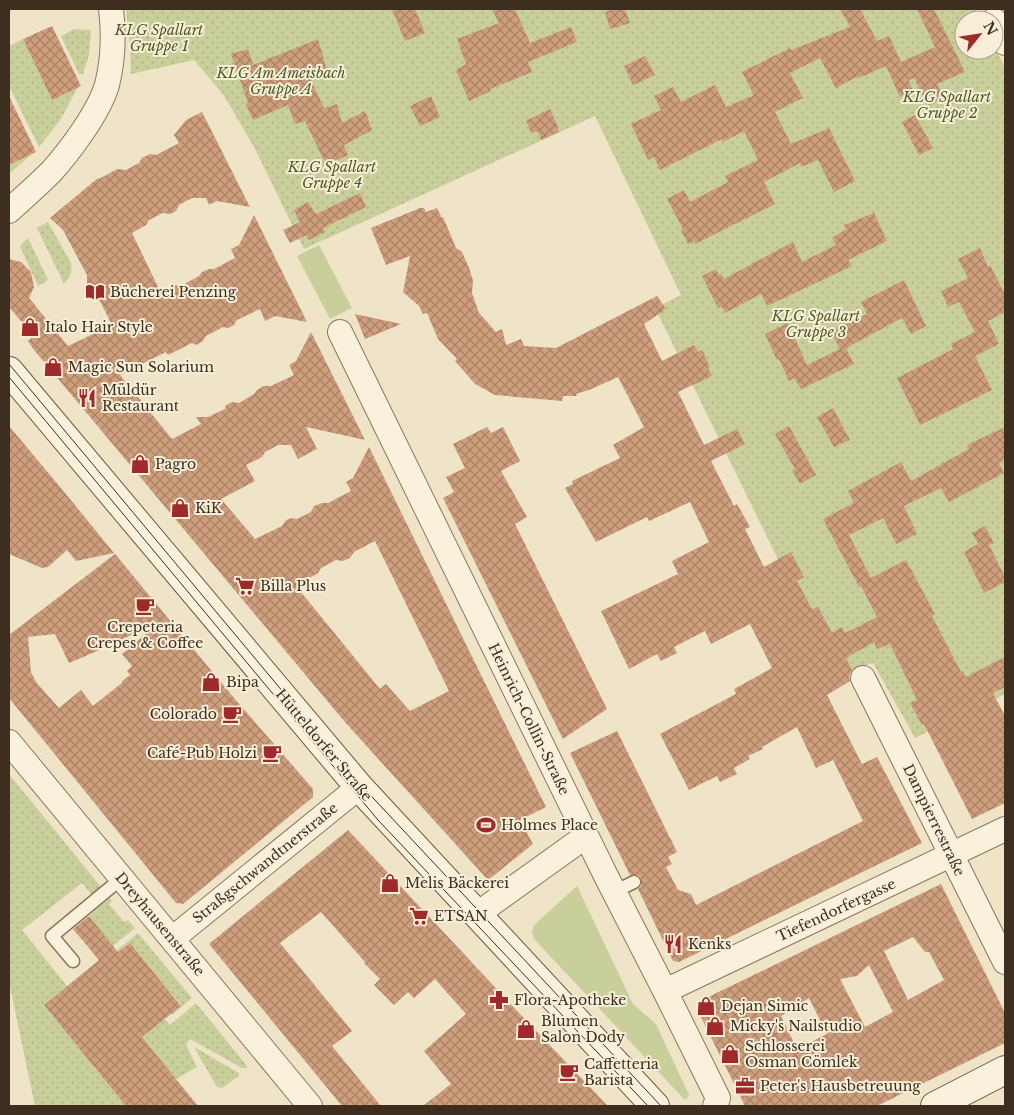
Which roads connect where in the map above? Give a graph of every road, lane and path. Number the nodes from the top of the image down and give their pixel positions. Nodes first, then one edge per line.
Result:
1 (111, 9) edge
2 (9, 211) edge
3 (340, 332) dead end
4 (9, 371) edge
5 (864, 678) dead end
6 (9, 742) edge
7 (359, 787) junction
8 (1005, 828) edge
9 (586, 836) junction
10 (951, 855) junction
11 (122, 878) junction
12 (476, 915) junction
13 (172, 939) junction
14 (73, 961) dead end
15 (1005, 962) edge
16 (665, 991) junction
17 (1005, 1070) edge
18 (310, 1106) edge
19 (655, 1106) edge
20 (715, 1106) edge
21 (935, 1106) edge

1 - 2 street
3 - 9 street, Heinrich-Collin-Straße
4 - 7 main road, Hütteldorfer Straße
5 - 10 street, Dampierrestraße
6 - 11 street, Dreyhausenstraße
7 - 12 main road, Hütteldorfer Straße
7 - 13 street, Straßgschwandtnerstraße
8 - 10 street, Tiefendorfergasse
9 - 12 street
9 - 16 street, Heinrich-Collin-Straße
10 - 15 street, Dampierrestraße
10 - 16 street, Tiefendorfergasse
11 - 13 street, Dreyhausenstraße
11 - 14 lane
12 - 19 main road, Hütteldorfer Straße
13 - 18 street, Dreyhausenstraße
16 - 20 street, Heinrich-Collin-Straße
17 - 21 main road

